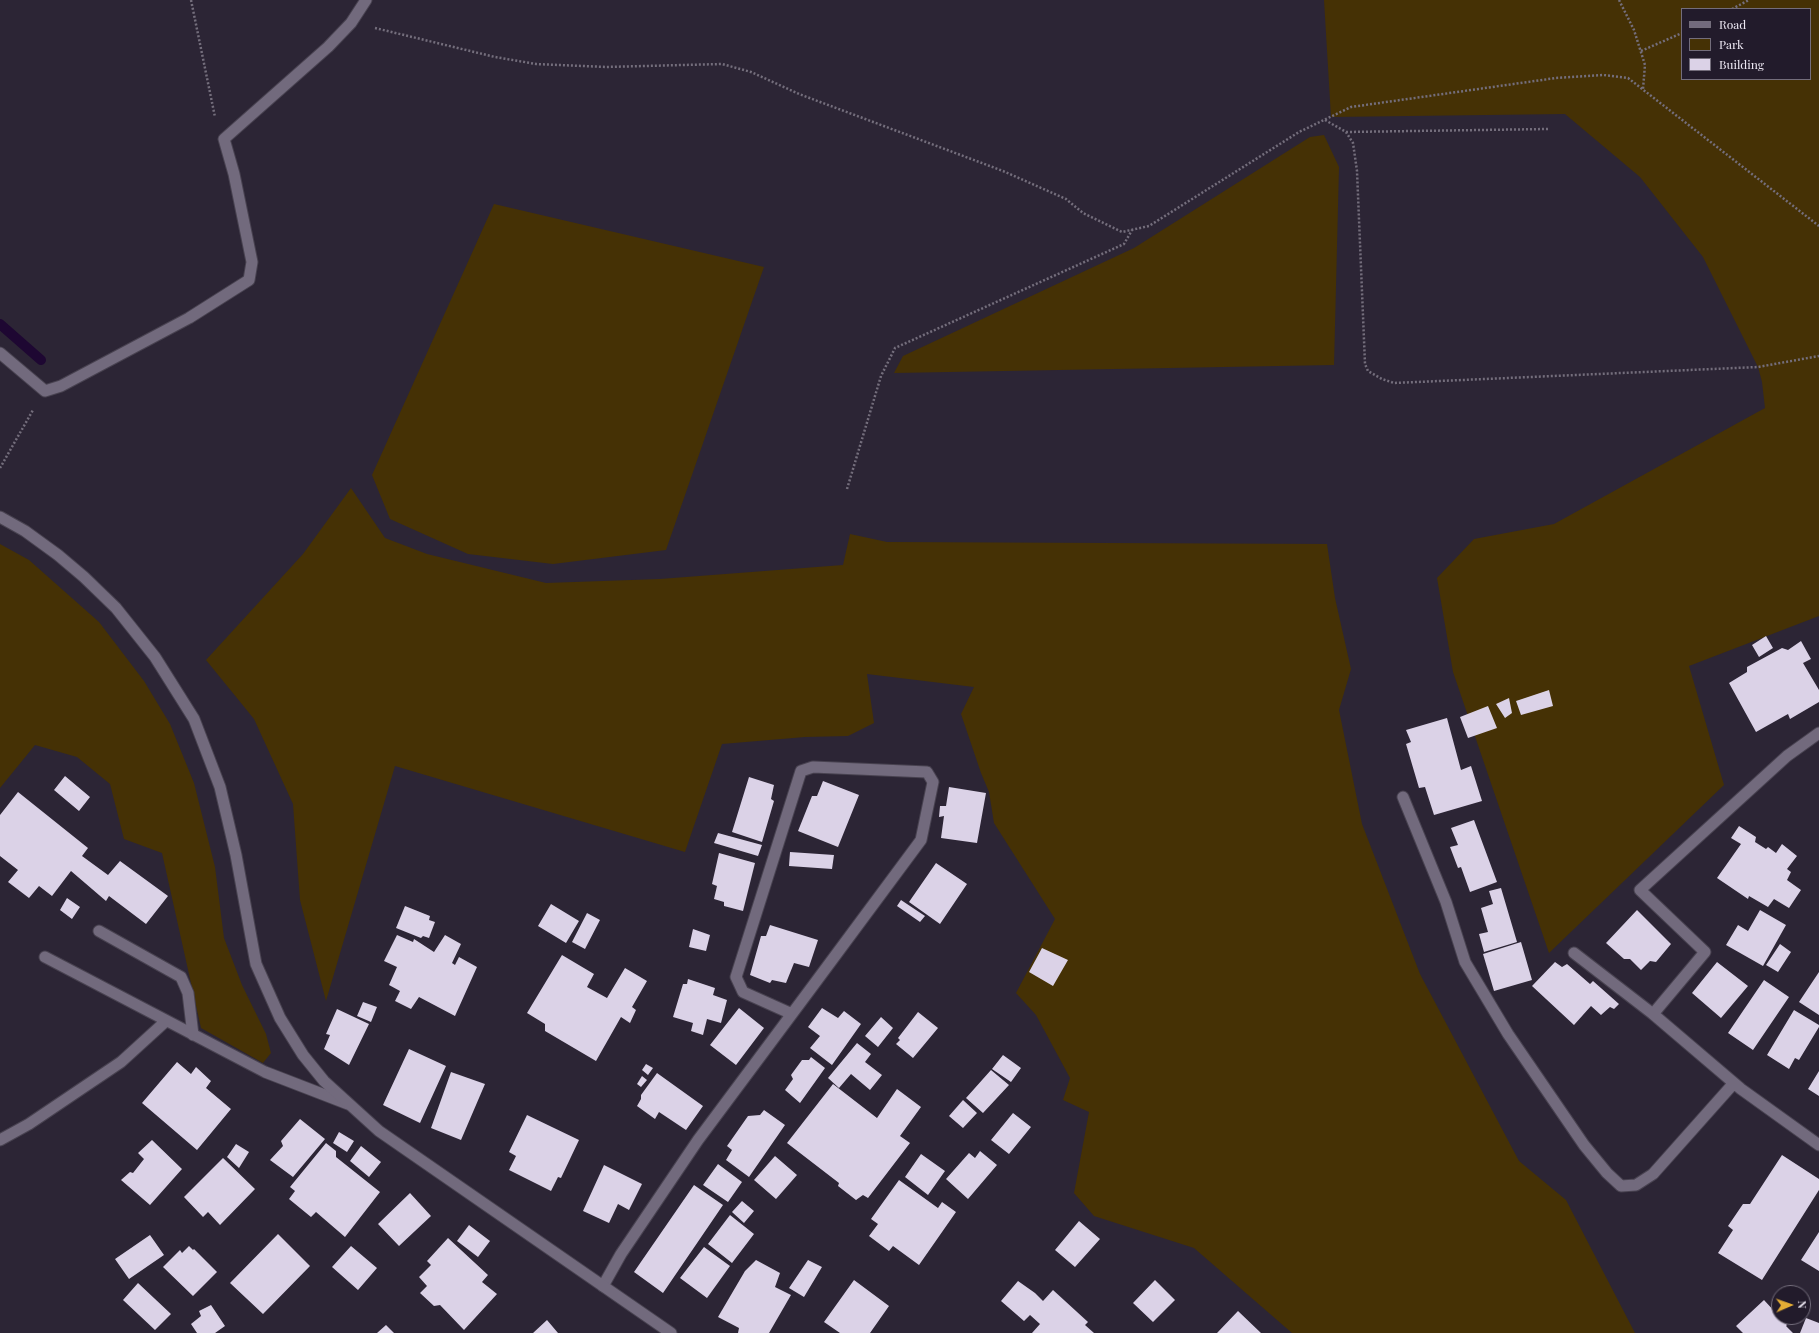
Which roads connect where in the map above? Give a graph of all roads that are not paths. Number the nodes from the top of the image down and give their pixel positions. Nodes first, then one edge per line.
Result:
1 (366, 0) edge
2 (0, 353) edge
3 (0, 517) edge
4 (1819, 733) edge
5 (1403, 797) dead end
6 (99, 931) dead end
7 (1574, 953) dead end
8 (45, 957) dead end
9 (792, 1014) junction
10 (1653, 1014) junction
11 (166, 1021) junction
12 (193, 1035) junction
13 (1734, 1083) junction
14 (348, 1104) junction
15 (0, 1140) edge
16 (1819, 1145) edge
17 (603, 1286) junction
18 (671, 1333) edge

1 - 2 street
3 - 14 street
4 - 10 street
5 - 13 street
6 - 12 street
7 - 10 street
8 - 11 street
9 - 9 street
9 - 17 street
10 - 13 street
11 - 12 street
11 - 15 street
12 - 14 street
13 - 16 street
14 - 17 street
17 - 18 street

